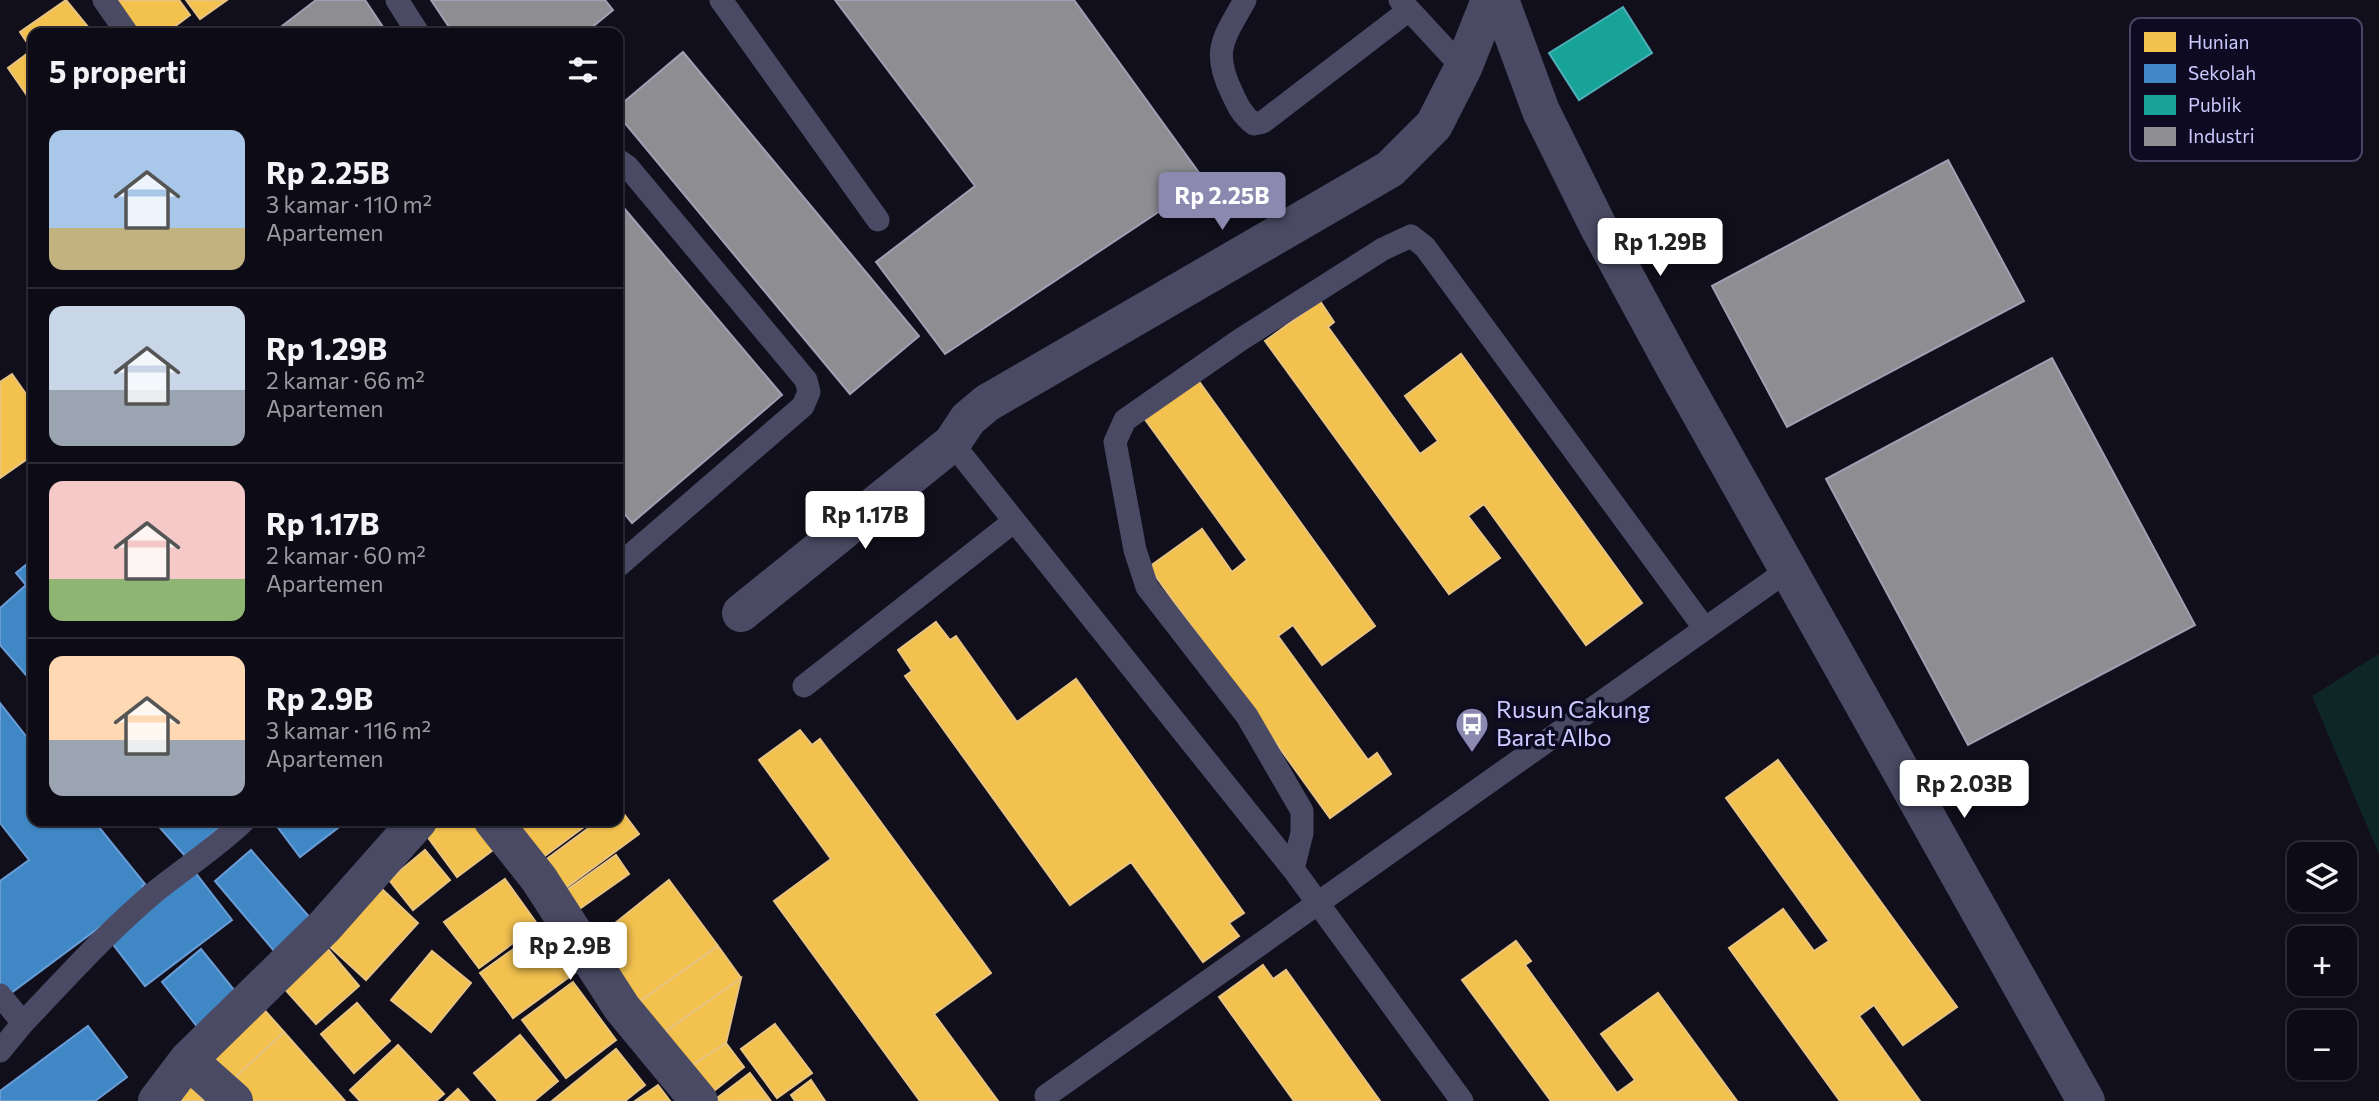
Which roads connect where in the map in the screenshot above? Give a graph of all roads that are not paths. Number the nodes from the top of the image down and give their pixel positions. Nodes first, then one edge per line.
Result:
1 (104, 0) edge
2 (397, 0) edge
3 (721, 0) edge
4 (1245, 0) edge
5 (1490, 0) edge
6 (1500, 0) edge
7 (1405, 5) edge
8 (124, 28) edge
9 (415, 28) edge
10 (1463, 68) junction
11 (623, 164) edge
12 (878, 220) dead end
13 (952, 443) junction
14 (1013, 522) junction
15 (623, 562) edge
16 (1788, 570) junction
17 (741, 613) dead end
18 (1705, 629) junction
19 (804, 687) dead end
20 (239, 826) edge
21 (414, 826) edge
22 (497, 826) edge
23 (1293, 869) junction
24 (1319, 904) junction
25 (0, 995) edge
26 (23, 1023) junction
27 (0, 1051) edge
28 (188, 1060) junction
29 (1046, 1096) dead end
30 (157, 1101) edge
31 (234, 1101) edge
32 (699, 1101) edge
33 (1462, 1101) edge
34 (2086, 1101) edge

1 - 8 lane
2 - 9 lane
3 - 12 lane
4 - 7 lane
5 - 10 street
6 - 16 street
7 - 10 lane
10 - 13 street
11 - 15 lane
13 - 14 lane
13 - 17 street
14 - 19 lane
14 - 23 lane
16 - 18 lane
16 - 34 street
18 - 23 lane
18 - 24 lane
20 - 26 lane
21 - 28 street
22 - 32 street
23 - 24 lane
24 - 29 lane
24 - 33 lane
25 - 26 lane
26 - 27 lane
28 - 30 street
28 - 31 street

